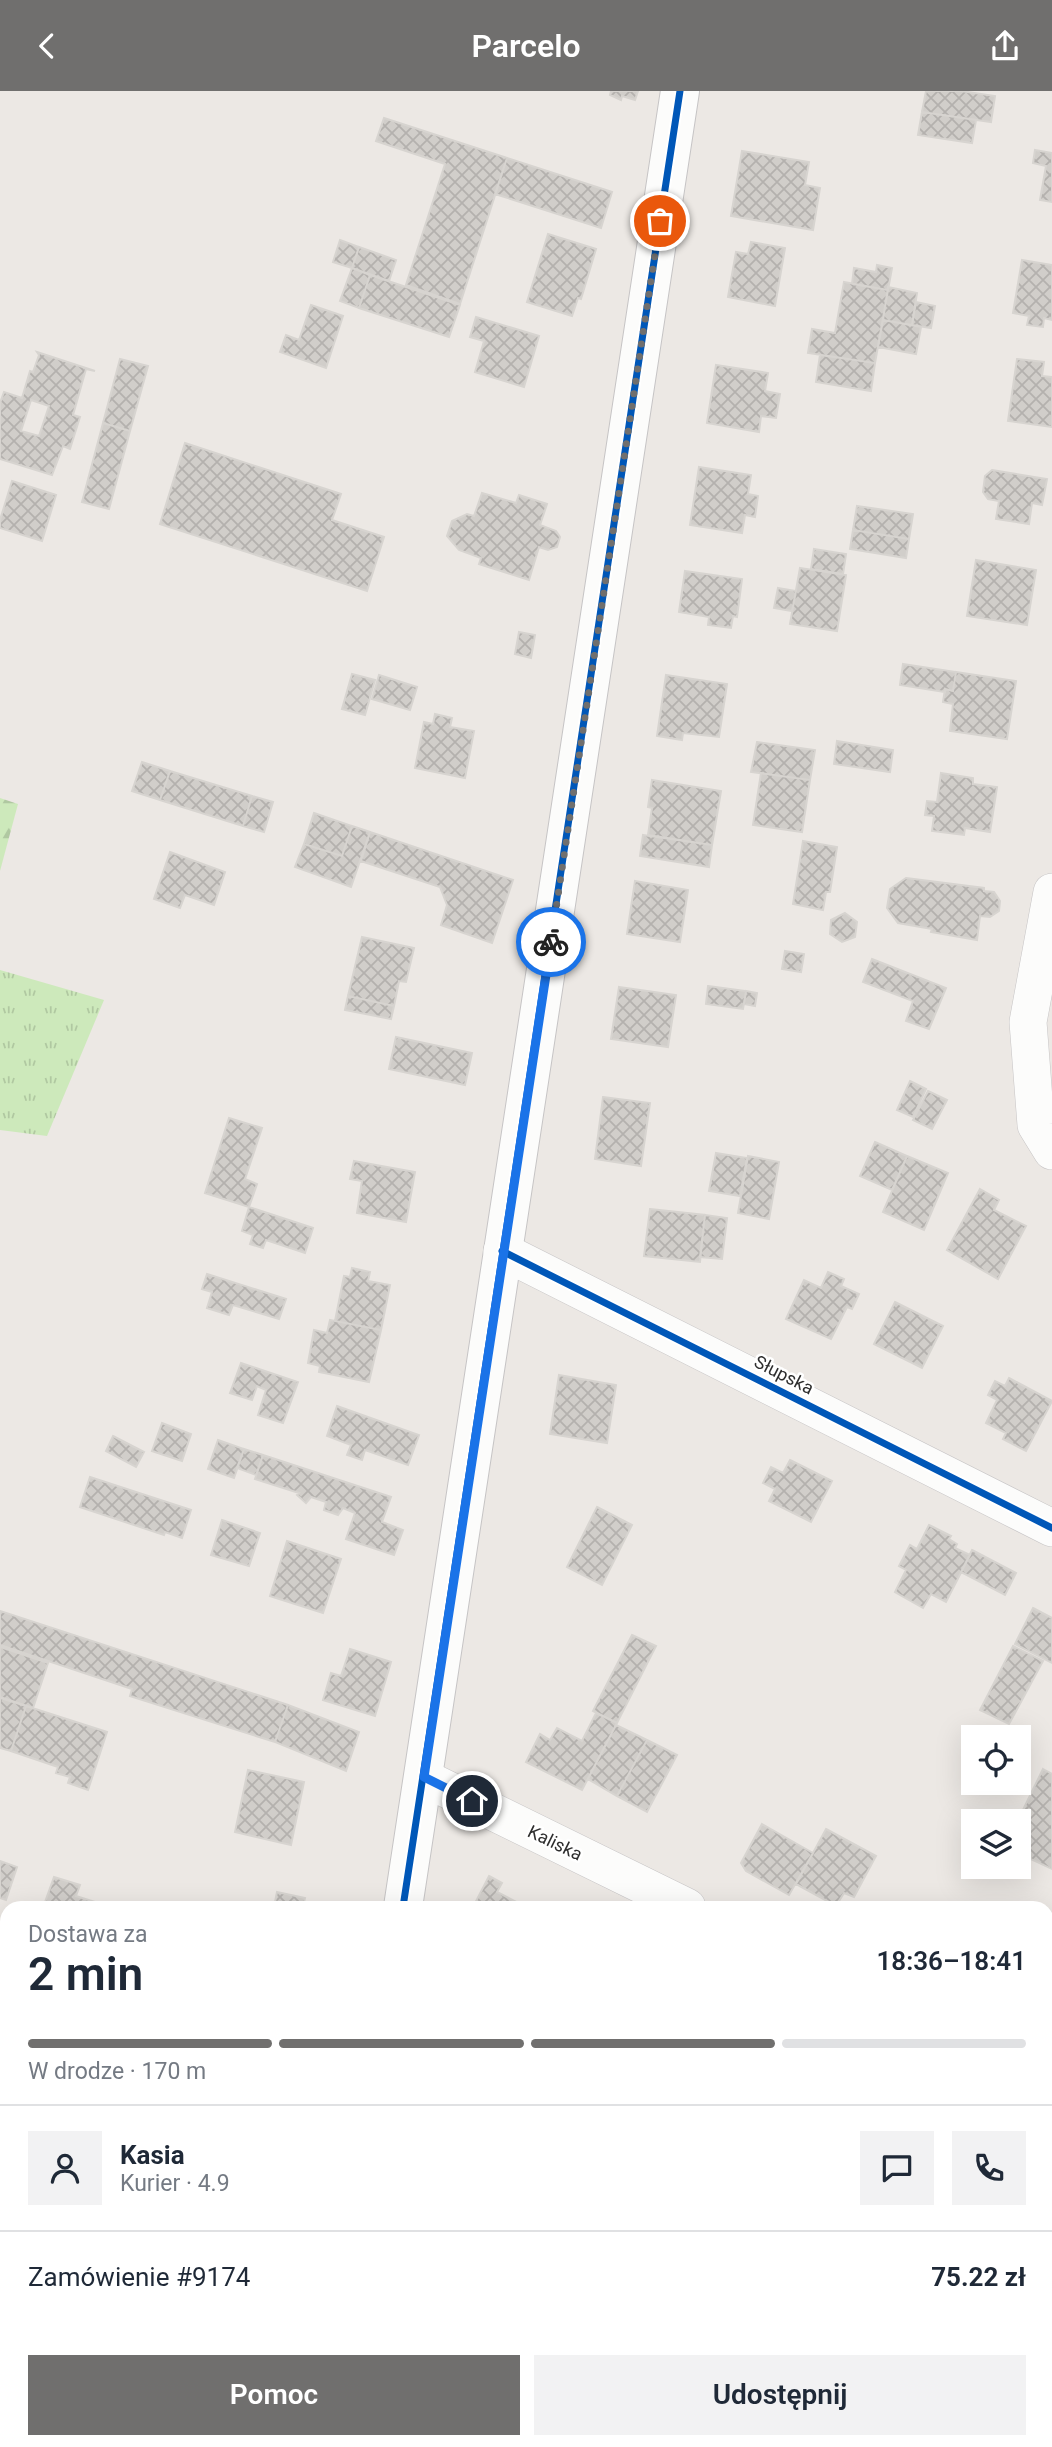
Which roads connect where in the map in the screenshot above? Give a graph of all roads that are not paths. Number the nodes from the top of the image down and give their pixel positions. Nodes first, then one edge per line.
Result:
1 (680, 91) edge
2 (1052, 892) edge
3 (1052, 1151) edge
4 (502, 1251) junction
5 (1052, 1528) edge
6 (424, 1777) junction
7 (404, 1901) edge
8 (675, 1901) edge

1 - 4 street
2 - 3 street
4 - 5 street, Słupska
4 - 6 street
6 - 7 street
6 - 8 street, Kaliska

